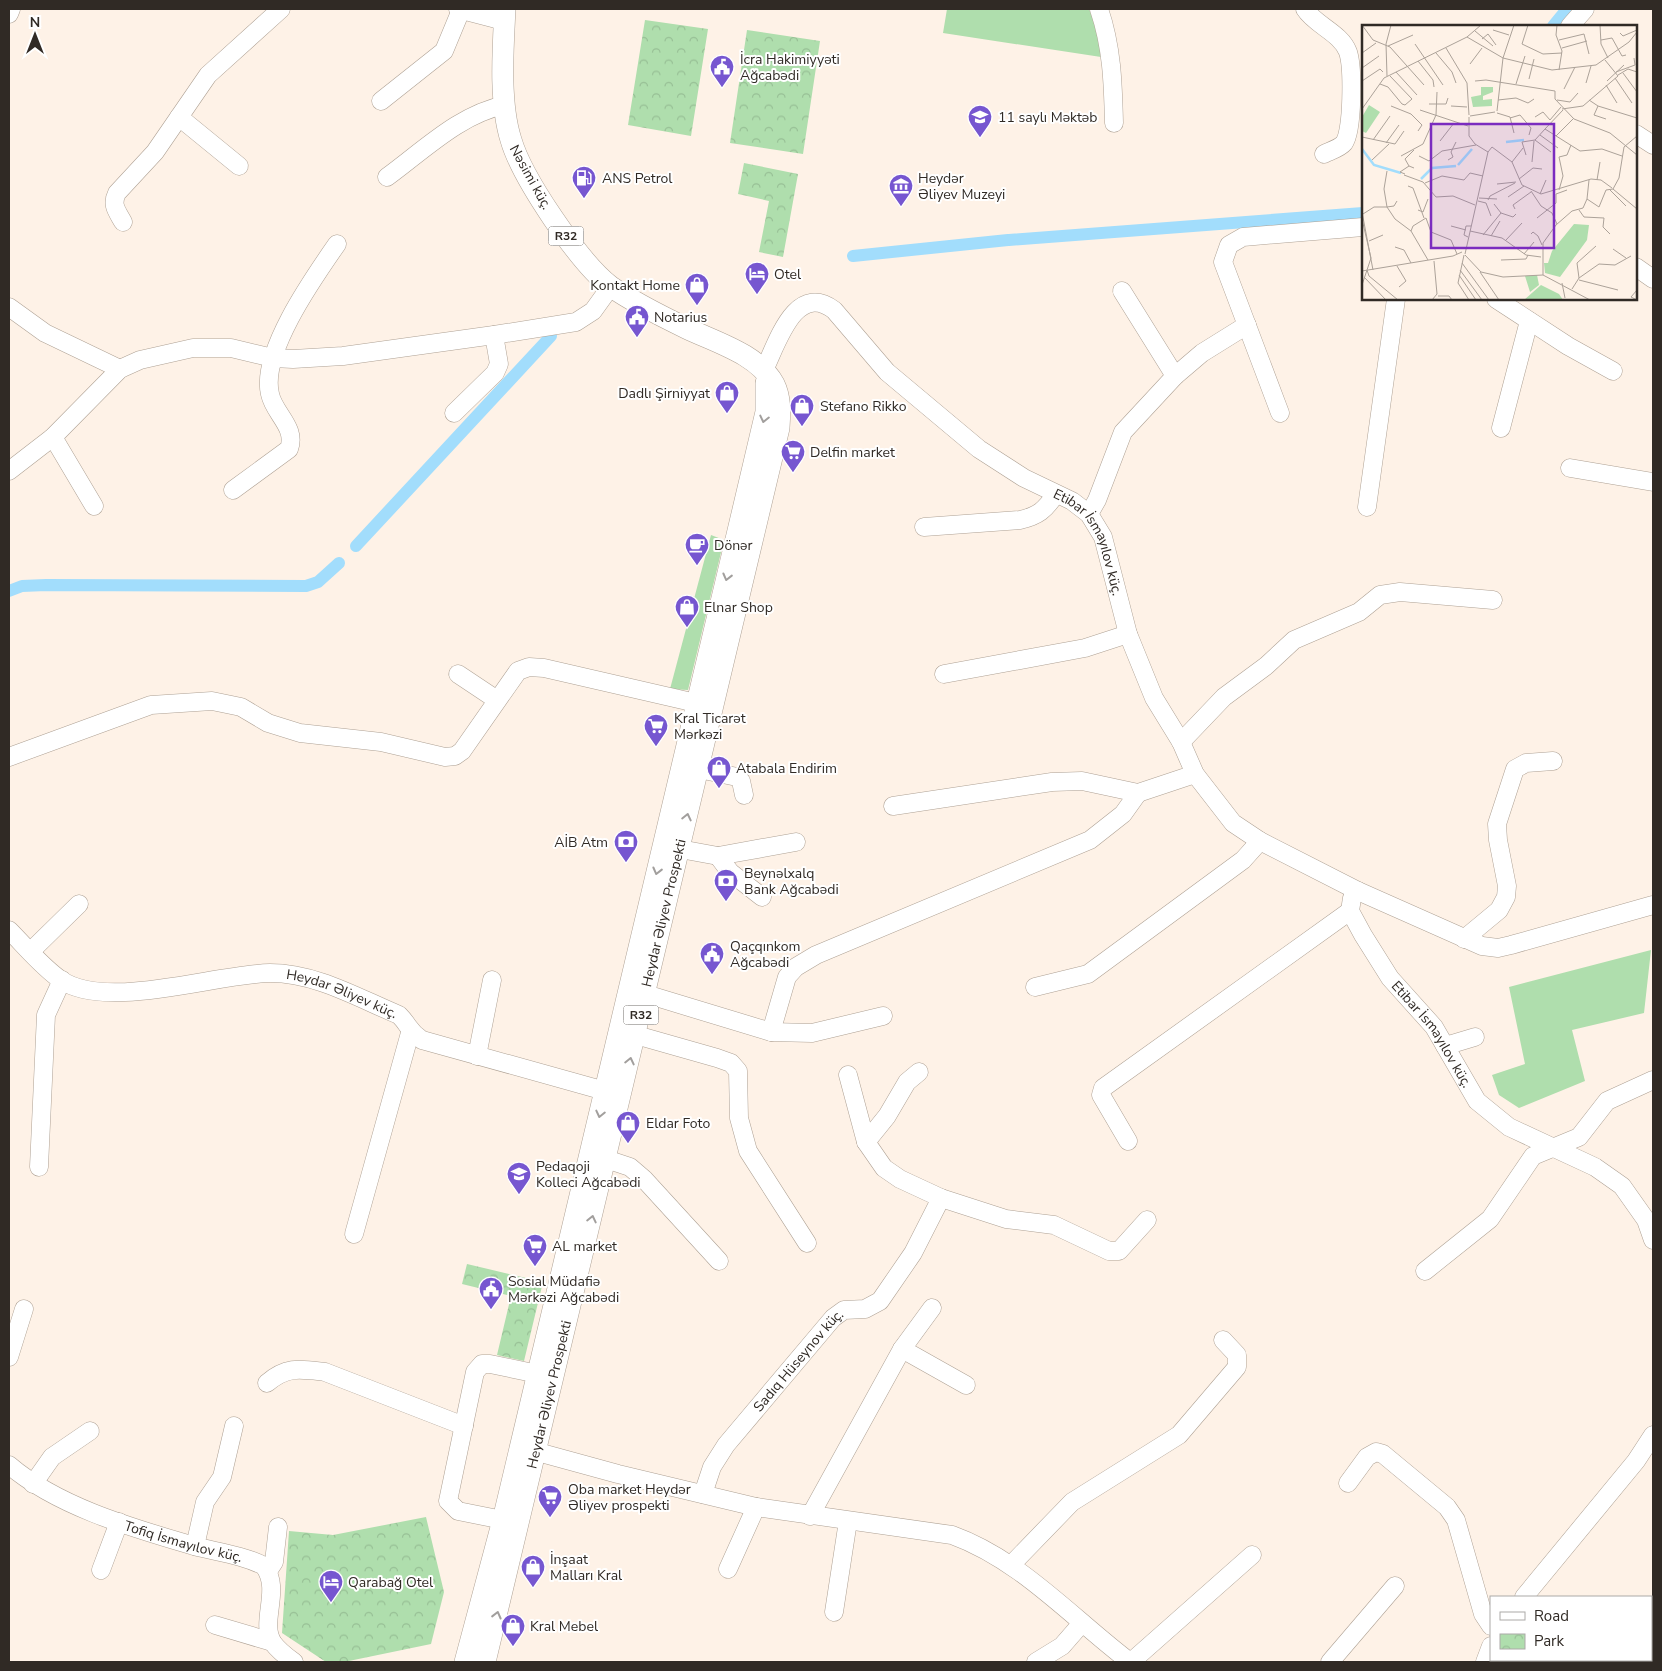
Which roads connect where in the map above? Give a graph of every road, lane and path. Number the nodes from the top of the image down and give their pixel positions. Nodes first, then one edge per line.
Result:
1 (11, 9) edge
2 (281, 9) edge
3 (460, 9) edge
4 (1099, 9) edge
5 (1305, 9) edge
6 (1585, 9) edge
7 (9, 14) edge
8 (504, 15) edge
9 (1571, 25) edge
10 (381, 101) dead end
11 (505, 105) junction
12 (179, 118) junction
13 (1114, 123) dead end
14 (1637, 135) edge
15 (1653, 145) edge
16 (1324, 154) dead end
17 (239, 166) dead end
18 (388, 177) dead end
19 (123, 222) dead end
20 (1362, 227) edge
21 (337, 244) dead end
22 (1637, 268) edge
23 (1653, 279) edge
24 (611, 286) junction
25 (1122, 291) dead end
26 (1396, 300) edge
27 (1498, 300) edge
28 (9, 307) edge
29 (1529, 321) junction
30 (1247, 325) junction
31 (494, 336) junction
32 (273, 358) junction
33 (120, 369) junction
34 (764, 370) junction
35 (1613, 371) dead end
36 (1175, 376) junction
37 (454, 413) dead end
38 (1280, 414) dead end
39 (1501, 428) dead end
40 (53, 437) junction
41 (1570, 468) dead end
42 (9, 471) edge
43 (1653, 482) edge
44 (233, 490) dead end
45 (1055, 495) junction
46 (94, 506) dead end
47 (1367, 507) dead end
48 (1089, 514) junction
49 (924, 527) dead end
50 (1493, 600) dead end
51 (1128, 634) junction
52 (458, 674) dead end
53 (944, 674) dead end
54 (497, 700) junction
55 (696, 703) junction
56 (1181, 742) junction
57 (9, 757) edge
58 (1552, 761) dead end
59 (699, 769) junction
60 (1195, 774) junction
61 (1138, 793) junction
62 (744, 795) dead end
63 (893, 806) dead end
64 (1260, 841) junction
65 (796, 842) dead end
66 (680, 849) junction
67 (718, 856) junction
68 (1358, 891) junction
69 (762, 896) dead end
70 (79, 904) dead end
71 (1653, 905) edge
72 (1350, 911) junction
73 (9, 930) edge
74 (1464, 939) junction
75 (31, 951) junction
76 (62, 980) junction
77 (492, 980) dead end
78 (1036, 987) dead end
79 (646, 994) junction
80 (883, 1016) dead end
81 (770, 1032) junction
82 (410, 1033) junction
83 (636, 1034) junction
84 (1475, 1037) dead end
85 (1445, 1046) junction
86 (477, 1056) junction
87 (919, 1072) dead end
88 (848, 1075) dead end
89 (1653, 1080) edge
90 (605, 1091) junction
91 (1128, 1141) dead end
92 (866, 1142) junction
93 (1553, 1146) junction
94 (606, 1159) junction
95 (40, 1167) dead end
96 (941, 1198) junction
97 (1147, 1220) dead end
98 (354, 1234) dead end
99 (1653, 1240) edge
100 (807, 1244) dead end
101 (719, 1261) dead end
102 (1425, 1271) dead end
103 (932, 1308) dead end
104 (24, 1309) dead end
105 (1223, 1340) dead end
106 (902, 1349) junction
107 (9, 1357) edge
108 (538, 1374) junction
109 (267, 1383) dead end
110 (966, 1385) dead end
111 (234, 1426) dead end
112 (464, 1426) junction
113 (90, 1431) dead end
114 (1653, 1435) edge
115 (529, 1449) junction
116 (9, 1465) edge
117 (1348, 1483) dead end
118 (34, 1484) junction
119 (703, 1494) junction
120 (756, 1507) junction
121 (810, 1516) junction
122 (503, 1520) junction
123 (848, 1521) junction
124 (119, 1522) junction
125 (278, 1527) dead end
126 (194, 1546) junction
127 (1252, 1555) dead end
128 (1012, 1564) junction
129 (728, 1569) dead end
130 (102, 1570) dead end
131 (268, 1571) junction
132 (1395, 1586) dead end
133 (1525, 1596) edge
134 (834, 1612) dead end
135 (1082, 1623) junction
136 (1490, 1624) edge
137 (214, 1625) dead end
138 (272, 1642) junction
139 (1490, 1649) edge
140 (294, 1662) edge
141 (465, 1662) edge
142 (485, 1662) edge
143 (1036, 1662) edge
144 (1131, 1662) edge
145 (1330, 1662) edge
146 (1485, 1662) edge

1 - 7 street
2 - 12 street
3 - 8 street, Nəsimi küç.
3 - 10 street
4 - 13 street
5 - 16 street
6 - 9 street
8 - 11 main road, Nəsimi küç. / R32
11 - 18 street
11 - 24 main road, Nəsimi küç. / R32
12 - 17 street
12 - 19 street
14 - 15 street
20 - 30 street
21 - 32 street
22 - 23 street
24 - 31 street
24 - 34 main road, Nəsimi küç. / R32
25 - 36 street
26 - 47 street
27 - 29 street
28 - 33 street
29 - 35 street
29 - 39 street
30 - 36 street
30 - 38 street
31 - 32 street
31 - 37 street
32 - 33 street
32 - 44 street
33 - 40 street
34 - 45 street, Etibar İsmayılov küç.
34 -> 55 main road, R32
34 - 59 main road, Heydar Əliyev Prospekti / R32
36 - 48 street
40 - 42 street
40 - 46 street
41 - 43 street
45 - 48 street, Etibar İsmayılov küç.
45 - 49 street
48 - 51 street, Etibar İsmayılov küç.
50 - 56 street
51 - 53 street
51 - 56 street, Etibar İsmayılov küç.
52 - 54 street
54 - 55 street
54 - 57 street
55 -> 90 main road, R32
56 - 60 street, Etibar İsmayılov küç.
58 - 74 street
59 - 62 street
66 -> 59 main road, Heydar Əliyev Prospekti / R32
60 - 61 street
60 - 64 street, Etibar İsmayılov küç.
61 - 63 street
61 - 81 street
64 - 68 street, Etibar İsmayılov küç.
64 - 78 street
65 - 67 street
66 - 67 street
66 - 79 main road, Heydar Əliyev Prospekti / R32
67 - 69 street
68 - 72 street
68 - 74 street, Etibar İsmayılov küç.
70 - 75 street
71 - 74 street, Etibar İsmayılov küç.
72 - 85 street, Etibar İsmayılov küç.
72 - 91 street
73 - 75 street, Heydar Əliyev küç.
75 - 76 street, Heydar Əliyev küç.
76 - 82 street, Heydar Əliyev küç.
76 - 95 street
77 - 86 street
79 - 81 street
79 - 83 main road, Heydar Əliyev Prospekti / R32
80 - 81 street
82 - 86 street, Heydar Əliyev küç.
82 - 98 street
94 -> 83 main road, Heydar Əliyev Prospekti / R32
83 - 100 street
84 - 85 street
85 - 93 street, Etibar İsmayılov küç.
86 - 90 street, Heydar Əliyev küç.
87 - 92 street
88 - 92 street
89 - 93 street
90 -> 108 main road, R32
92 - 96 street
93 - 99 street, Etibar İsmayılov küç.
93 - 102 street
94 - 101 street
115 -> 94 main road, Heydar Əliyev Prospekti / R32
96 - 97 street
96 - 119 street, Sadıq Hüseynov küç.
103 - 106 street
104 - 107 street
105 - 128 street
106 - 110 street
106 - 121 street
108 - 112 street
108 - 115 main road, R32
109 - 112 street
111 - 126 street
112 - 122 street
113 - 118 street
114 - 133 street
115 - 119 street
115 - 122 main road, R32
142 -> 115 main road, Heydar Əliyev Prospekti / R32
116 - 118 street, Tofiq İsmayılov küç.
117 - 136 street
118 - 124 street, Tofiq İsmayılov küç.
119 - 120 street
120 - 121 street
120 - 129 street
121 - 123 street
122 - 141 main road, R32
123 - 128 street
123 - 134 street
124 - 126 street, Tofiq İsmayılov küç.
124 - 130 street
125 - 131 street
126 - 131 street, Tofiq İsmayılov küç.
127 - 144 street
128 - 135 street
131 - 138 street
132 - 145 street
135 - 143 street
135 - 144 street
137 - 138 street
138 - 140 street
139 - 146 street

